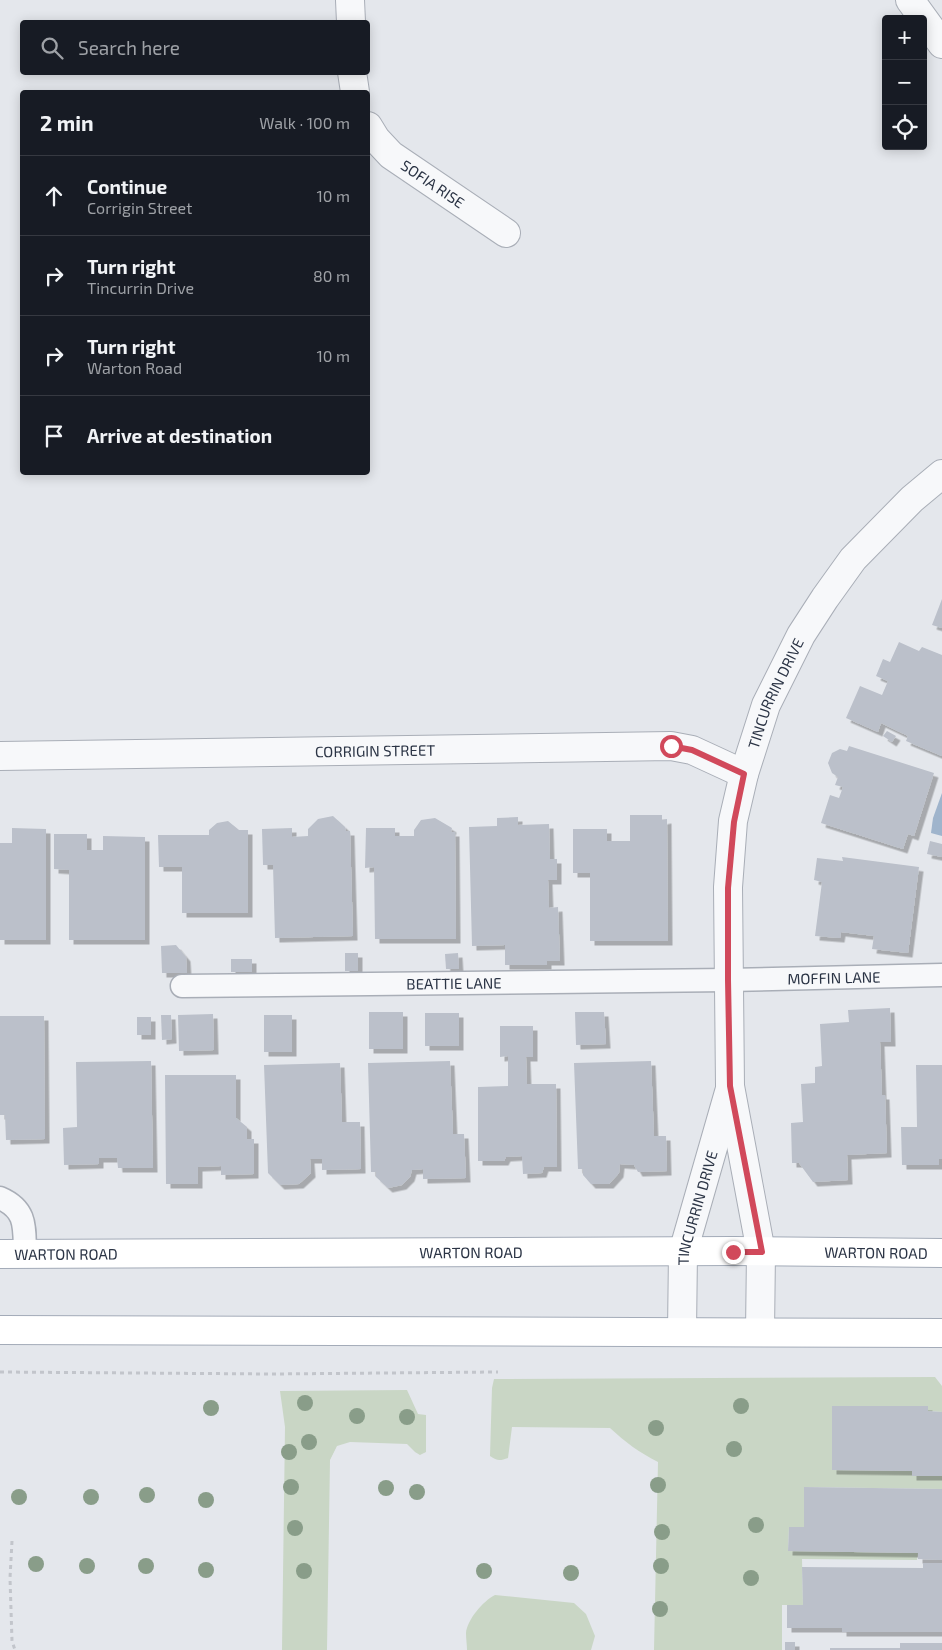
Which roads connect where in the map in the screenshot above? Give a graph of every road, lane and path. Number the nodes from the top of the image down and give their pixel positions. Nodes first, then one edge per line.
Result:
1 (350, 0) edge
2 (910, 0) edge
3 (351, 20) edge
4 (942, 44) edge
5 (352, 75) edge
6 (355, 90) edge
7 (370, 129) edge
8 (506, 234) dead end
9 (942, 474) edge
10 (0, 756) edge
11 (744, 774) junction
12 (942, 975) edge
13 (728, 980) junction
14 (182, 986) dead end
15 (730, 1086) junction
16 (0, 1198) edge
17 (683, 1252) junction
18 (762, 1252) junction
19 (942, 1253) edge
20 (12, 1254) edge
21 (0, 1330) edge
22 (682, 1332) junction
23 (760, 1332) junction
24 (942, 1333) edge
25 (0, 1372) edge
26 (498, 1372) dead end
27 (12, 1541) dead end
28 (15, 1650) edge

1 - 3 street
2 - 4 street
5 - 6 street
7 - 8 street, SOFIA RISE
9 - 11 street, TINCURRIN DRIVE
10 - 11 street, CORRIGIN STREET
11 - 13 street, TINCURRIN DRIVE
12 - 13 lane, MOFFIN LANE
13 - 14 lane, BEATTIE LANE
13 - 15 street, TINCURRIN DRIVE
15 - 17 street, TINCURRIN DRIVE
15 - 18 street, TINCURRIN DRIVE
16 - 20 lane
17 - 18 main road, WARTON ROAD
17 - 20 main road, WARTON ROAD
17 - 22 street, TINCURRIN DRIVE
18 - 19 main road, WARTON ROAD
18 - 23 street, TINCURRIN DRIVE
21 - 22 main road
22 - 23 main road
23 - 24 main road
25 - 26 path
27 - 28 path

